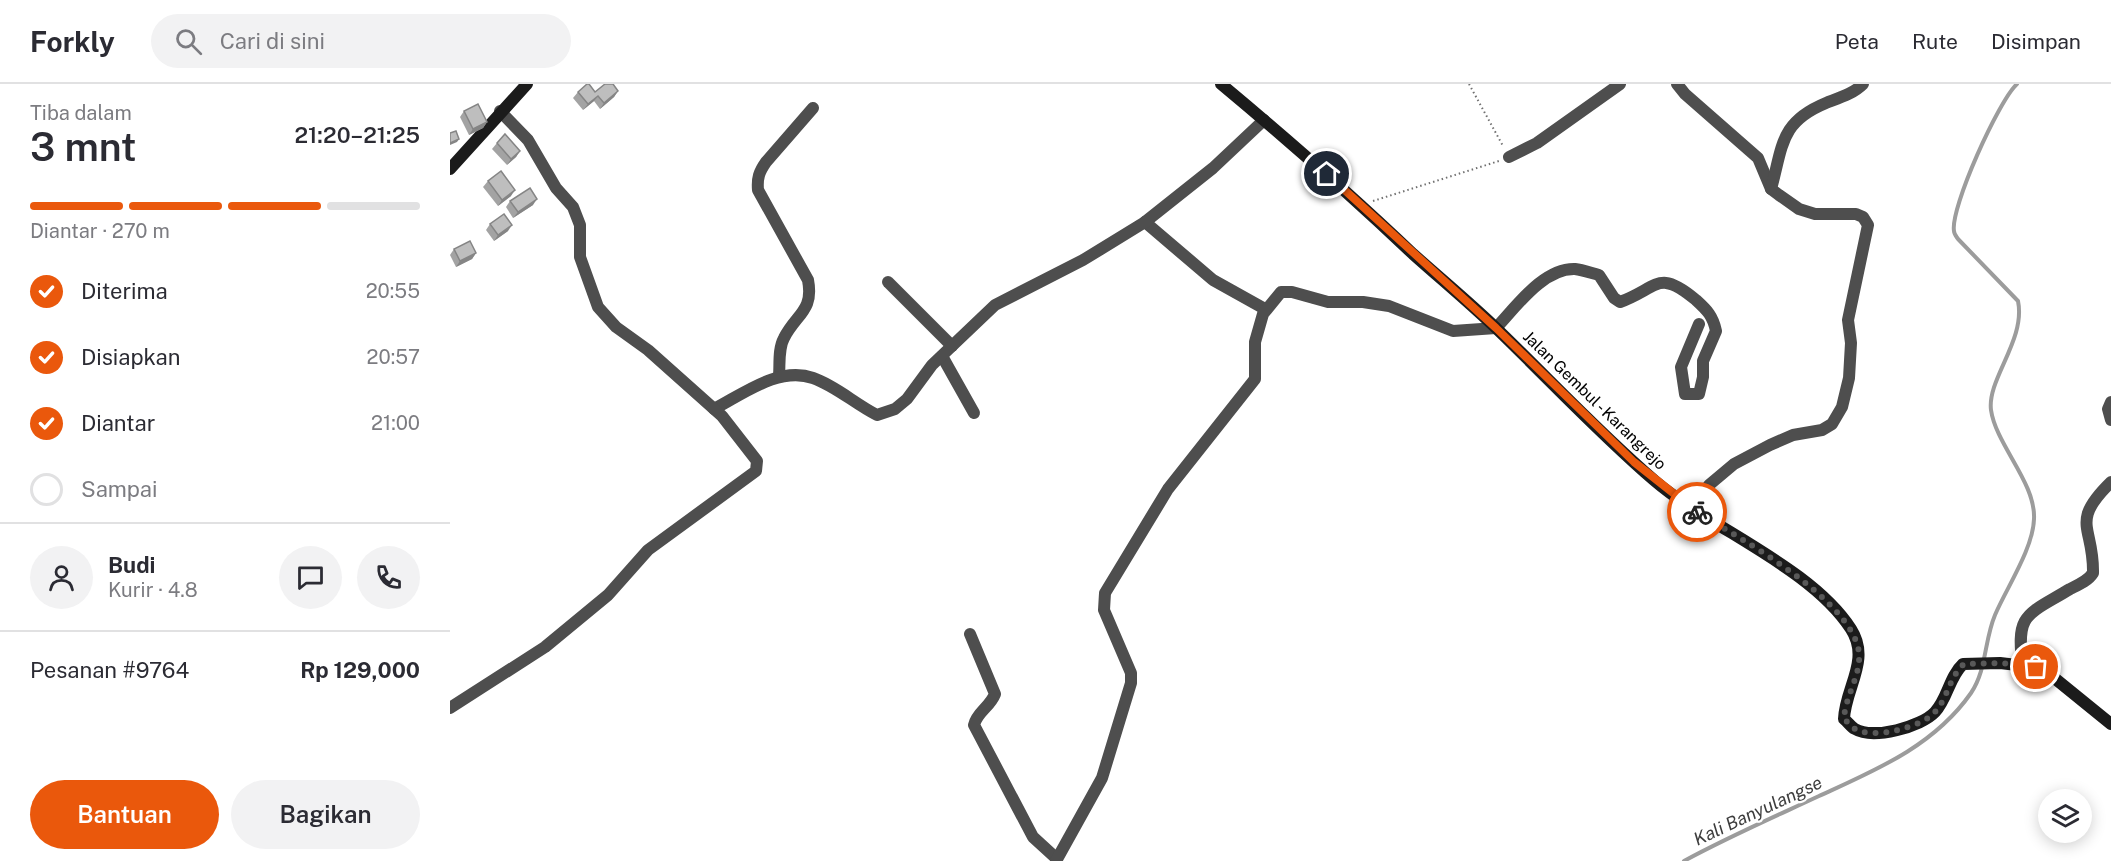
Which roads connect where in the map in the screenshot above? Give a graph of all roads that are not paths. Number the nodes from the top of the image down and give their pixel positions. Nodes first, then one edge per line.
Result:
1 (1221, 84) edge
2 (1620, 84) edge
3 (1677, 84) edge
4 (1863, 84) edge
5 (522, 86) edge
6 (813, 108) dead end
7 (500, 111) junction
8 (1264, 120) junction
9 (1509, 157) road end
10 (450, 169) edge
11 (1771, 189) junction
12 (1145, 222) junction
13 (888, 282) dead end
14 (1265, 309) junction
15 (1699, 324) dead end
16 (1496, 328) junction
17 (952, 346) junction
18 (942, 356) junction
19 (779, 376) junction
20 (2111, 402) edge
21 (714, 409) junction
22 (974, 413) dead end
23 (2111, 420) edge
24 (2111, 482) edge
25 (1696, 511) junction
26 (970, 634) dead end
27 (2023, 667) junction
28 (450, 708) edge
29 (2111, 724) edge
30 (1056, 860) edge

1 - 8 street, Jalan Gembul - Karangrejo
2 - 9 street
3 - 11 street
4 - 11 street
5 - 7 street
6 - 19 street
7 - 10 street
7 - 21 street
8 - 12 street
8 - 16 street, Jalan Gembul - Karangrejo
11 - 25 street
12 - 14 street
12 - 17 street
13 - 17 street
14 - 16 street
14 - 30 street
15 - 16 street
16 - 25 street, Jalan Gembul - Karangrejo
17 - 18 street
18 - 19 street
18 - 22 street
19 - 21 street
20 - 23 street
21 - 28 street
24 - 27 street
25 - 27 street, Jalan Gembul - Karangrejo
26 - 30 street
27 - 29 street

